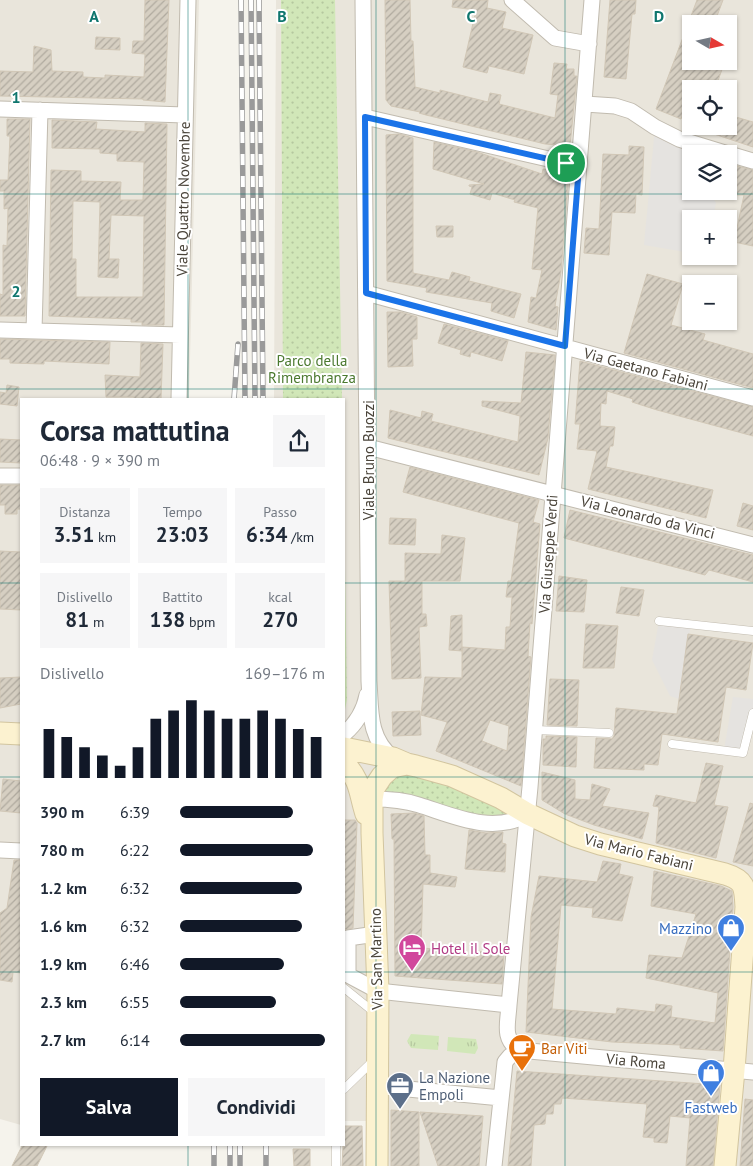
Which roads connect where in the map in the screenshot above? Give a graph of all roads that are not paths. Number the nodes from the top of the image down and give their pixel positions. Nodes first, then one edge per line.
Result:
1 (188, 0) edge
2 (363, 0) edge
3 (512, 0) edge
4 (592, 0) edge
5 (589, 44) junction
6 (584, 104) junction
7 (0, 109) edge
8 (40, 110) junction
9 (186, 115) junction
10 (365, 117) junction
11 (700, 145) edge
12 (737, 157) edge
13 (753, 161) edge
14 (579, 166) junction
15 (366, 293) junction
16 (0, 330) edge
17 (34, 331) junction
18 (180, 335) junction
19 (565, 346) junction
20 (179, 398) edge
21 (753, 398) edge
22 (368, 447) junction
23 (0, 476) edge
24 (20, 476) edge
25 (552, 493) junction
26 (753, 544) edge
27 (659, 621) dead end
28 (753, 630) edge
29 (369, 681) junction
30 (753, 713) edge
31 (535, 730) junction
32 (0, 733) edge
33 (345, 733) edge
34 (608, 733) dead end
35 (20, 734) edge
36 (672, 744) dead end
37 (345, 748) edge
38 (405, 762) junction
39 (345, 764) edge
40 (372, 799) junction
41 (528, 814) junction
42 (372, 833) junction
43 (0, 850) edge
44 (20, 851) edge
45 (746, 881) edge
46 (749, 910) edge
47 (376, 934) junction
48 (346, 938) edge
49 (345, 989) edge
50 (378, 991) junction
51 (509, 1004) junction
52 (377, 1015) junction
53 (519, 1050) junction
54 (377, 1057) junction
55 (744, 1071) edge
56 (377, 1086) junction
57 (345, 1087) edge
58 (501, 1098) junction
59 (336, 1146) edge
60 (336, 1166) edge
61 (377, 1166) edge
62 (494, 1166) edge
63 (725, 1166) edge

1 - 9 street, Viale Quattro Novembre
2 - 10 street, Viale Bruno Buozzi
3 - 5 street
4 - 5 street, Via Giuseppe Verdi
5 - 6 street, Via Giuseppe Verdi
6 - 11 street
6 - 14 street, Via Giuseppe Verdi
7 - 8 street
8 - 9 street
8 - 17 street
9 - 18 street, Viale Quattro Novembre
10 - 14 street
10 - 15 street, Viale Bruno Buozzi
12 - 13 street
14 - 19 street, Via Giuseppe Verdi
15 - 19 street, Via Gaetano Fabiani
15 - 22 street, Viale Bruno Buozzi
16 - 17 street
17 - 18 street
18 - 20 street, Viale Quattro Novembre
19 - 21 street, Via Gaetano Fabiani
19 - 25 street, Via Giuseppe Verdi
22 - 25 street, Via Leonardo da Vinci
22 - 29 street, Viale Bruno Buozzi
23 - 24 street
25 - 26 street, Via Leonardo da Vinci
25 - 31 street, Via Giuseppe Verdi
27 - 28 lane
29 - 33 street, Viale Bruno Buozzi
29 - 38 street, Viale Bruno Buozzi
30 - 36 lane
31 - 34 lane
31 - 41 street, Via Giuseppe Verdi
32 - 35 main road
37 - 38 main road, Via Mario Fabiani
38 - 40 main road
38 - 41 main road, Via Mario Fabiani
39 - 42 main road
40 - 41 street
40 - 42 main road
41 - 45 main road, Via Mario Fabiani
41 - 51 street, Via Giuseppe Verdi
42 - 47 main road, Via San Martino
43 - 44 street
45 - 46 main road
46 - 55 main road
47 - 48 street
47 - 50 main road, Via San Martino
48 - 50 street
49 - 52 lane
50 - 51 street
50 - 52 main road, Via San Martino
51 - 53 street, Via Giuseppe Verdi
52 - 54 main road, Via San Martino
53 - 55 street, Via Roma
53 - 58 street
54 - 56 main road, Via San Martino
54 - 57 lane
55 - 63 main road
56 - 58 street
56 - 61 main road, Via San Martino
58 - 62 street
59 - 60 lane

